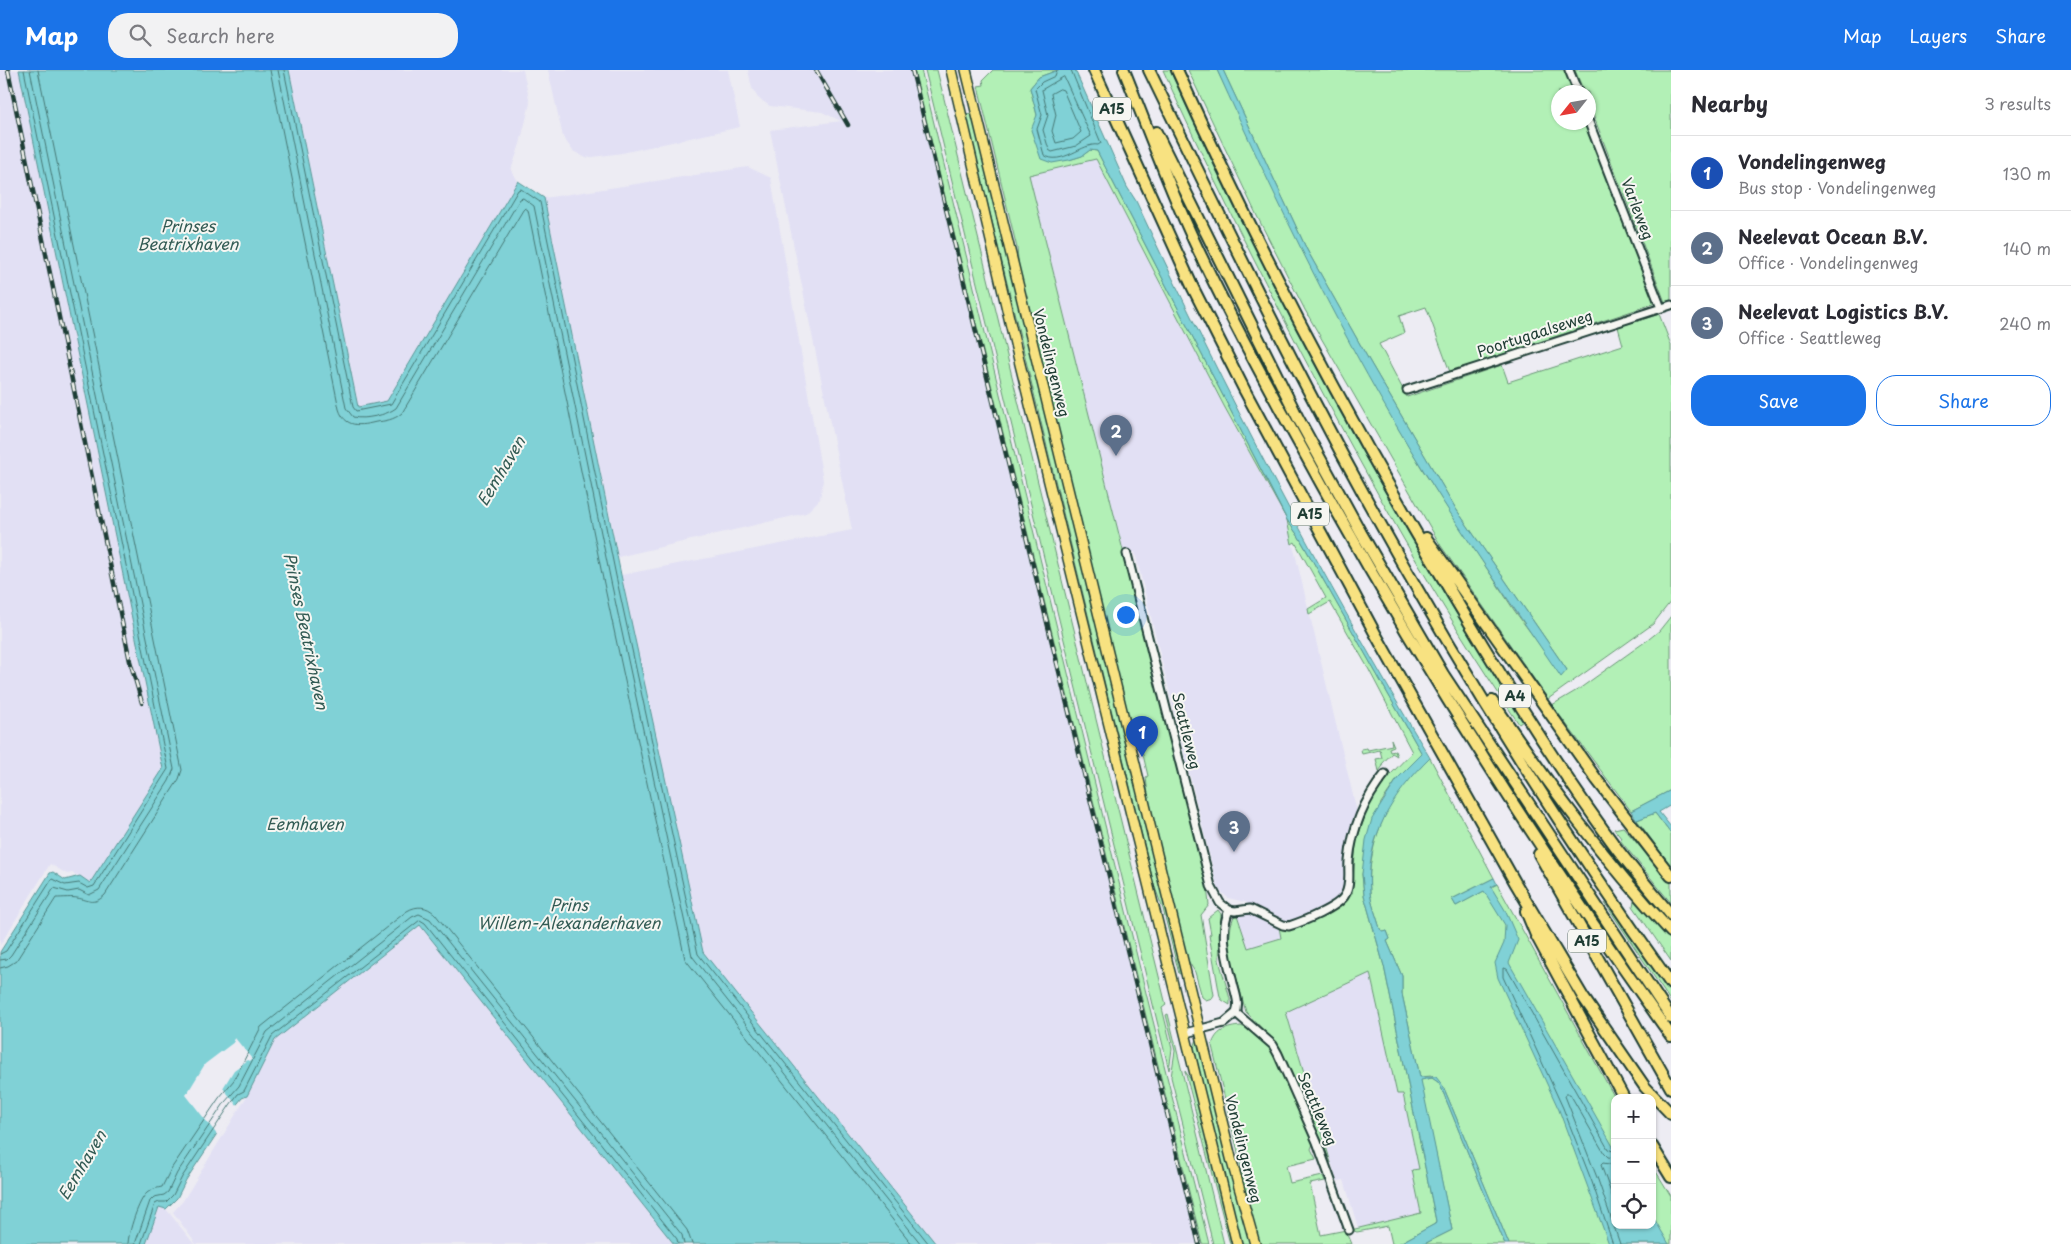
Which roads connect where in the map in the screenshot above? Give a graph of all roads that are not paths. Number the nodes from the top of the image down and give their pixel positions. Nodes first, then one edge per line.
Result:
1 (950, 70) edge
2 (966, 70) edge
3 (1094, 70) edge
4 (1125, 70) edge
5 (1150, 70) edge
6 (1177, 70) edge
7 (1570, 70) edge
8 (1575, 85) edge
9 (1592, 130) edge
10 (1671, 305) edge
11 (1661, 308) junction
12 (1407, 390) dead end
13 (1376, 465) junction
14 (1127, 554) dead end
15 (1433, 616) junction
16 (1385, 774) dead end
17 (1516, 811) junction
18 (1671, 876) edge
19 (1512, 877) junction
20 (1229, 910) junction
21 (1671, 915) edge
22 (1671, 932) edge
23 (1671, 984) edge
24 (1236, 1013) junction
25 (1671, 1018) edge
26 (1199, 1029) junction
27 (1186, 1033) junction
28 (1671, 1036) edge
29 (1671, 1088) edge
30 (1622, 1094) edge
31 (1671, 1114) edge
32 (1656, 1153) edge
33 (1671, 1177) edge
34 (1349, 1230) dead end
35 (1237, 1244) edge
36 (1255, 1244) edge

1 - 27 main road, Vondelingenweg
2 - 26 main road, Vondelingenweg
3 - 19 highway, A15
4 - 17 highway, A15
4 - 25 highway, A15
5 - 15 highway, A15
6 - 13 highway
7 - 8 street
9 - 11 street, Varleweg
10 - 11 street, Poortugaalseweg
11 - 12 street, Poortugaalseweg
13 - 18 highway
13 - 21 highway, A4
14 - 20 street, Seattleweg
15 - 22 highway, A4
15 - 23 highway, A15
16 - 20 street
17 - 28 highway, A15
17 - 29 highway, A15
19 - 30 highway, A15
19 - 31 highway, A15
20 - 24 street
24 - 26 street
24 - 34 street, Seattleweg
26 - 27 street
26 - 36 main road, Vondelingenweg
27 - 35 main road, Vondelingenweg
32 - 33 highway

